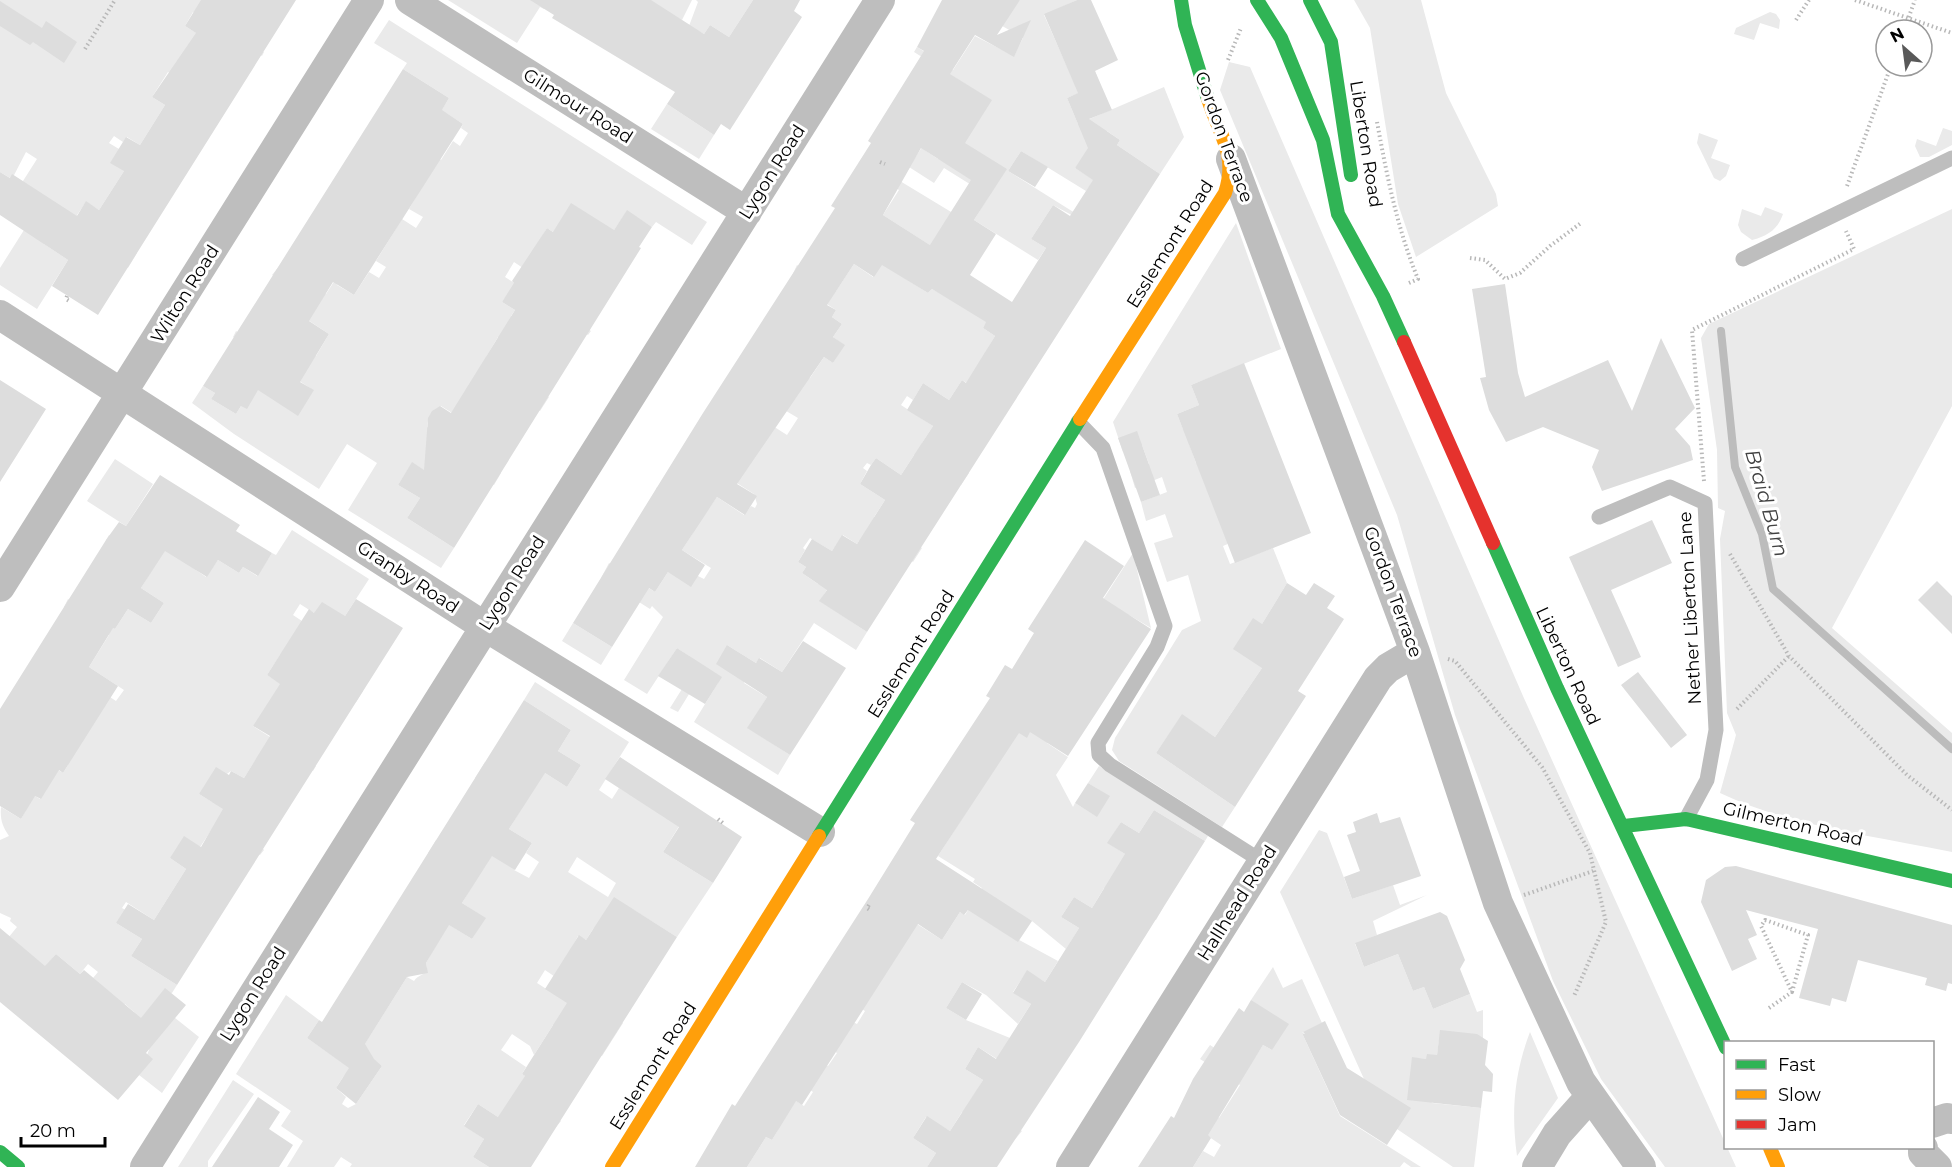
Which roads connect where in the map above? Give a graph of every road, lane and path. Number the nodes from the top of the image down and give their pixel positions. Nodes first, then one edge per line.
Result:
1 (116, 0) edge
2 (369, 0) edge
3 (410, 0) edge
4 (880, 0) edge
5 (1181, 0) edge
6 (1310, 0) edge
7 (1809, 0) edge
8 (1855, 0) edge
9 (1915, 0) edge
10 (1261, 4) edge
11 (1903, 18) edge
12 (1909, 18) edge
13 (1796, 20) dead end
14 (1934, 28) edge
15 (1952, 33) edge
16 (85, 49) dead end
17 (1211, 109) junction
18 (1376, 116) dead end
19 (1952, 158) edge
20 (1231, 159) junction
21 (1353, 189) dead end
22 (747, 212) junction
23 (1581, 223) dead end
24 (1364, 232) dead end
25 (1470, 258) dead end
26 (1743, 259) dead end
27 (67, 296) dead end
28 (1383, 296) junction
29 (70, 302) dead end
30 (0, 315) edge
31 (1692, 330) dead end
32 (122, 393) junction
33 (1078, 422) junction
34 (1705, 502) junction
35 (1599, 517) dead end
36 (1728, 550) dead end
37 (0, 587) edge
38 (484, 626) junction
39 (1415, 652) junction
40 (1789, 656) junction
41 (1716, 730) junction
42 (1952, 810) edge
43 (718, 819) dead end
44 (1686, 819) junction
45 (722, 825) dead end
46 (1624, 826) junction
47 (820, 832) junction
48 (1263, 862) junction
49 (1594, 870) junction
50 (1952, 881) edge
51 (1498, 903) junction
52 (1792, 992) junction
53 (1769, 1008) dead end
54 (1558, 1032) junction
55 (1724, 1046) edge
56 (1590, 1097) junction
57 (1952, 1119) edge
58 (1934, 1122) edge
59 (1770, 1149) edge
60 (1923, 1149) edge
61 (0, 1152) edge
62 (18, 1167) edge
63 (145, 1167) edge
64 (612, 1167) edge
65 (1071, 1167) edge
66 (1537, 1167) edge
67 (1641, 1167) edge
68 (1778, 1167) edge
69 (1937, 1167) edge

1 - 16 path
2 - 32 street, Wilton Road
3 - 22 street, Gilmour Road
4 - 22 street, Lygon Road
5 - 17 main road, Gordon Terrace
6 - 21 main road, Liberton Road
7 - 13 path
8 - 11 path
9 - 12 path
10 - 17 path
10 - 28 main road, Liberton Road
14 - 15 path
17 - 20 main road, Gordon Terrace
18 - 28 path
19 - 26 lane
20 - 33 main road, Esslemont Road
20 - 39 street, Gordon Terrace
22 - 38 street, Lygon Road
23 - 25 path
24 - 28 main road, Liberton Road
27 - 29 path
28 - 46 main road, Liberton Road
30 - 32 street, Granby Road
31 - 34 path
32 - 37 street, Wilton Road
32 - 38 street, Granby Road
33 - 47 main road, Esslemont Road
33 - 48 lane
34 - 35 lane, Nether Liberton Lane
34 - 41 lane, Nether Liberton Lane
36 - 40 path
38 - 47 street, Granby Road
38 - 63 street, Lygon Road
39 - 48 street, Hallhead Road
39 - 49 path
39 - 51 street, Gordon Terrace
40 - 41 path
40 - 42 path
41 - 44 lane, Nether Liberton Lane
43 - 45 path
44 - 46 main road, Gilmerton Road
44 - 50 main road, Gilmerton Road
46 - 55 main road, Liberton Road
47 - 64 main road, Esslemont Road
48 - 65 street, Hallhead Road
49 - 51 path
49 - 54 path
51 - 54 street, Gordon Terrace
52 - 52 path
52 - 53 path
54 - 56 street, Gordon Terrace
56 - 66 street
56 - 67 street, Gordon Terrace
57 - 58 street
59 - 68 main road
60 - 69 street
61 - 62 main road

